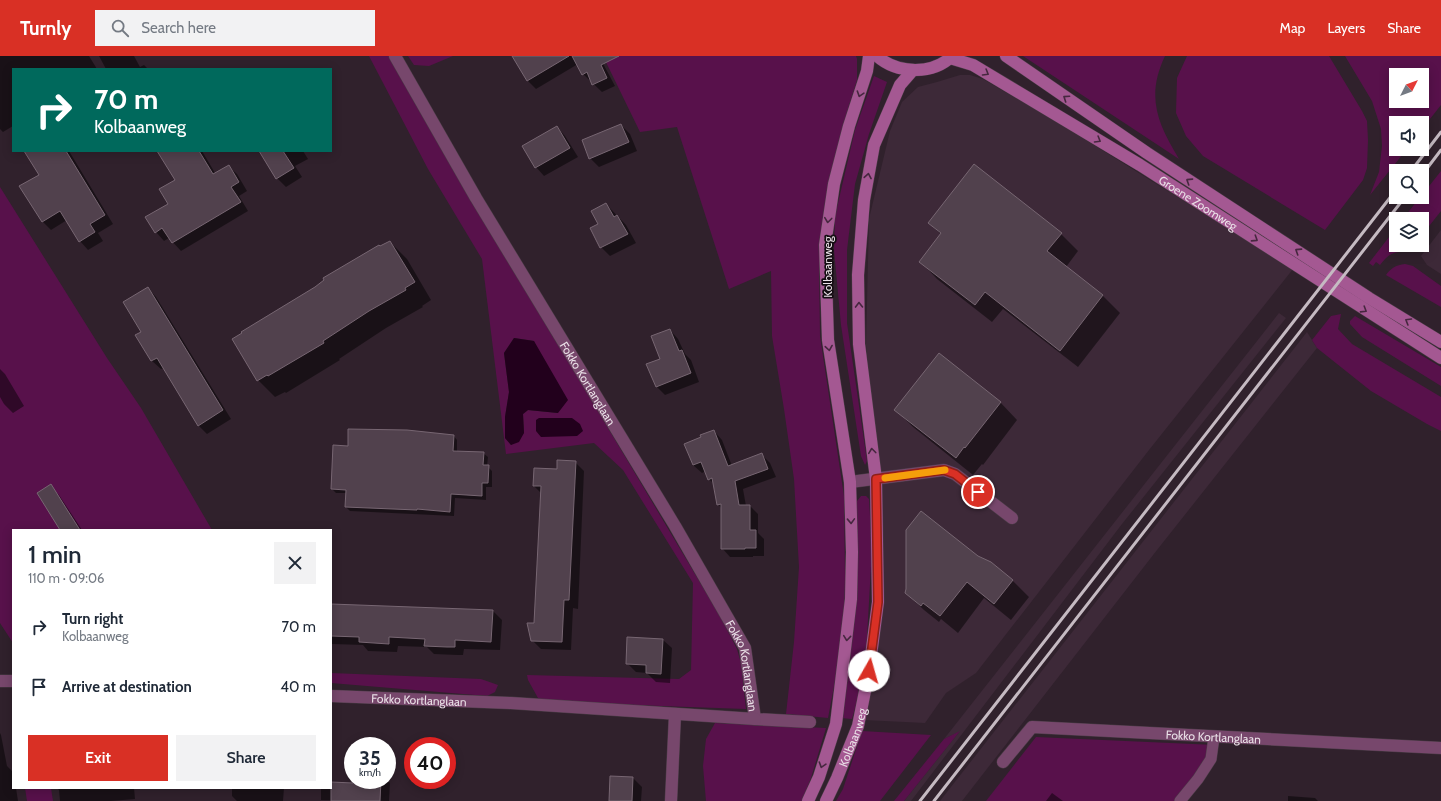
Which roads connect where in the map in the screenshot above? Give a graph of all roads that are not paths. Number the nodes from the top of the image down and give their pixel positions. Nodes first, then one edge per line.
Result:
1 (395, 56) edge
2 (869, 56) edge
3 (877, 56) edge
4 (1006, 56) edge
5 (951, 57) edge
6 (913, 70) junction
7 (1441, 342) edge
8 (1441, 358) edge
9 (876, 479) junction
10 (850, 482) junction
11 (1012, 518) dead end
12 (0, 681) edge
13 (12, 681) edge
14 (332, 696) edge
15 (675, 714) junction
16 (755, 719) junction
17 (810, 722) dead end
18 (1214, 736) junction
19 (1441, 748) edge
20 (1003, 762) dead end
21 (671, 801) edge
22 (808, 801) edge
23 (826, 801) edge
24 (1180, 801) edge

1 - 16 street, Fokko Kortlanglaan
2 -> 10 street, Kolbaanweg
3 - 6 street
7 -> 4 street, Groene Zoomweg
5 - 6 street
5 -> 8 street, Groene Zoomweg
9 -> 6 street, Kolbaanweg
9 - 10 street
9 - 11 street
9 - 23 street, Kolbaanweg
10 -> 22 street, Kolbaanweg
12 - 13 street
14 - 15 street, Fokko Kortlanglaan
15 - 16 street, Fokko Kortlanglaan
15 - 21 street
16 - 17 street, Fokko Kortlanglaan
18 - 19 street, Fokko Kortlanglaan
18 - 20 street, Fokko Kortlanglaan
18 - 24 lane

